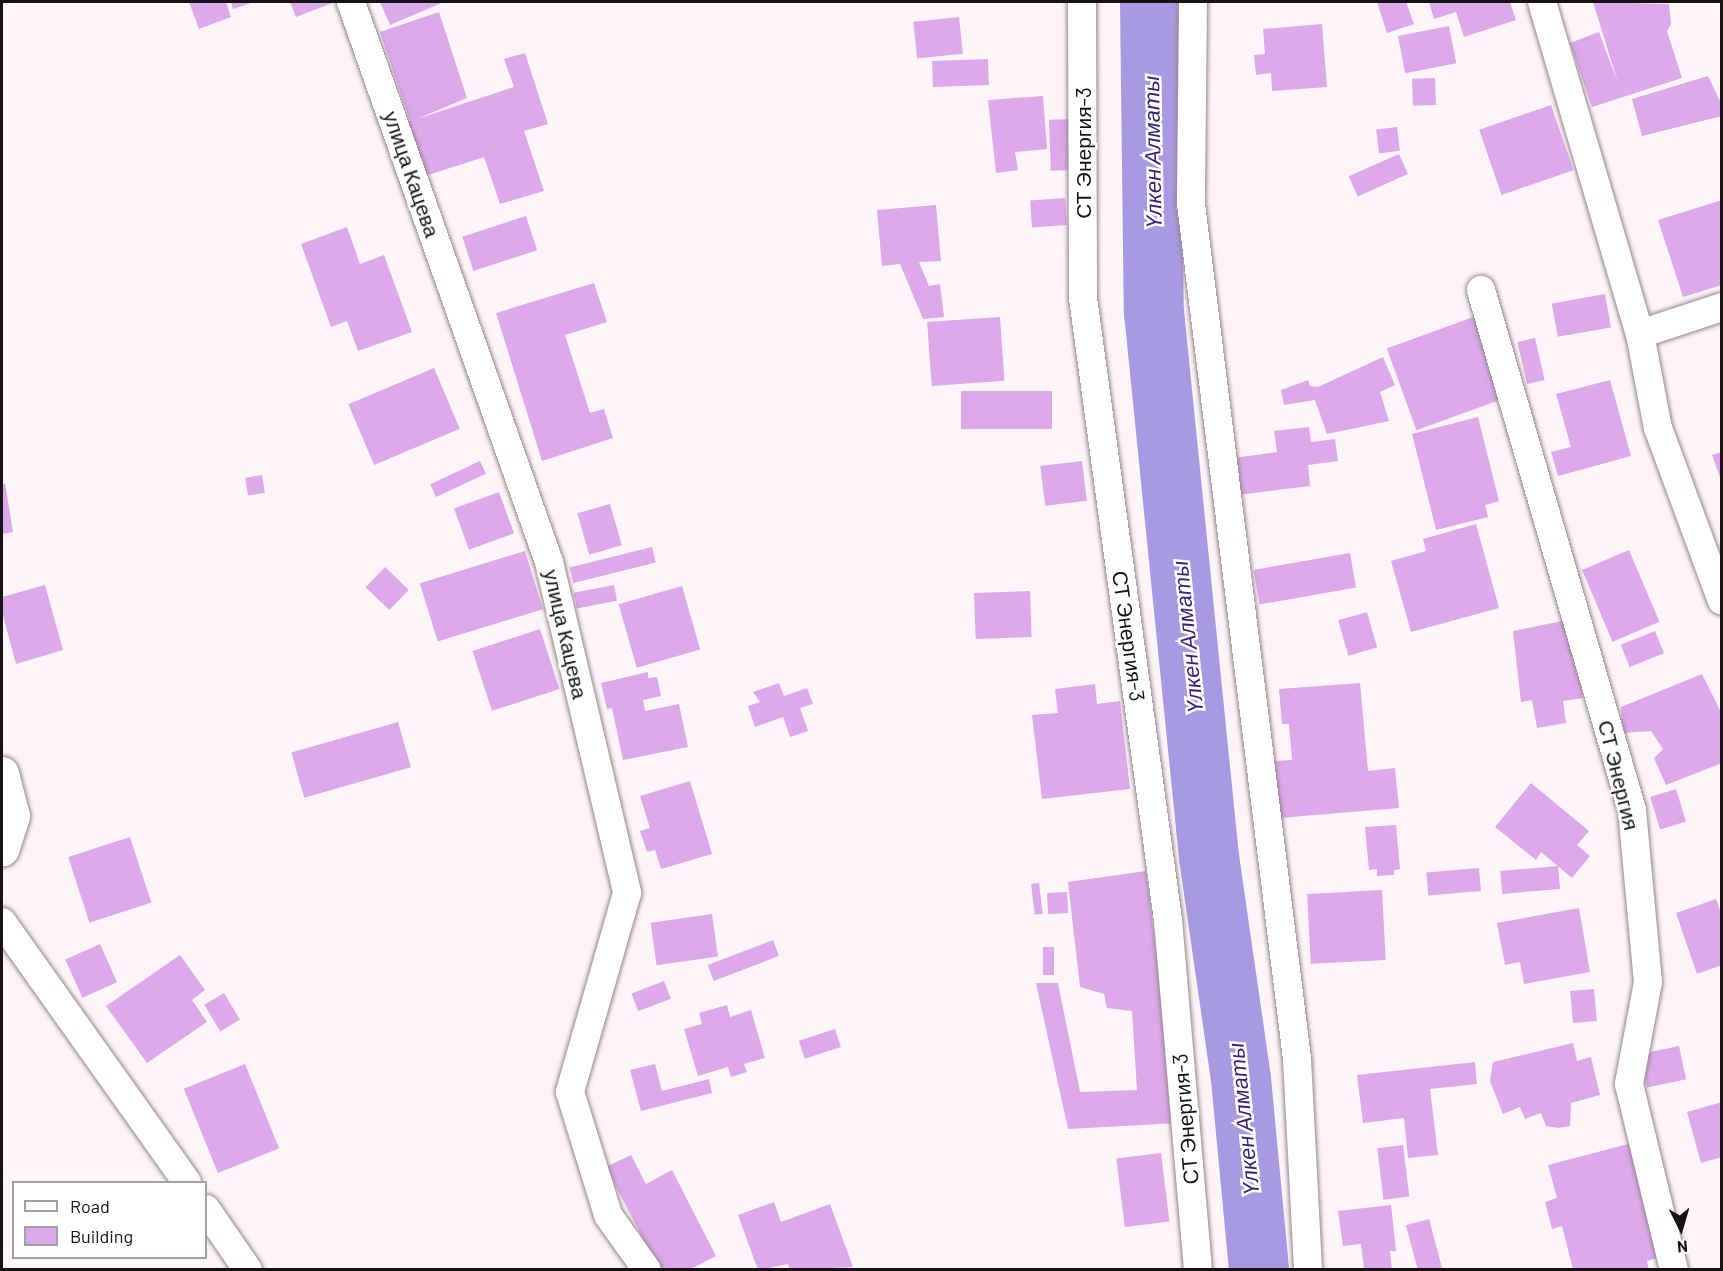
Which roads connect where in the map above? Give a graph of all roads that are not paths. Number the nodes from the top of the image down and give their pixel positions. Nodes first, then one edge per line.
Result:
1 (351, 2) edge
2 (1082, 2) edge
3 (1193, 2) edge
4 (1542, 2) edge
5 (1481, 291) dead end
6 (1722, 306) edge
7 (1640, 334) junction
8 (1722, 601) edge
9 (2, 773) edge
10 (2, 849) edge
11 (2, 922) edge
12 (186, 1181) edge
13 (207, 1210) edge
14 (248, 1269) edge
15 (647, 1269) edge
16 (1198, 1269) edge
17 (1308, 1269) edge
18 (1674, 1269) edge

1 - 15 street, улица Кацева
2 - 16 street, СТ Энергия-3
3 - 17 street
4 - 7 street
5 - 18 street, СТ Энергия
6 - 7 street
7 - 8 street
9 - 10 street
11 - 12 street
13 - 14 street

